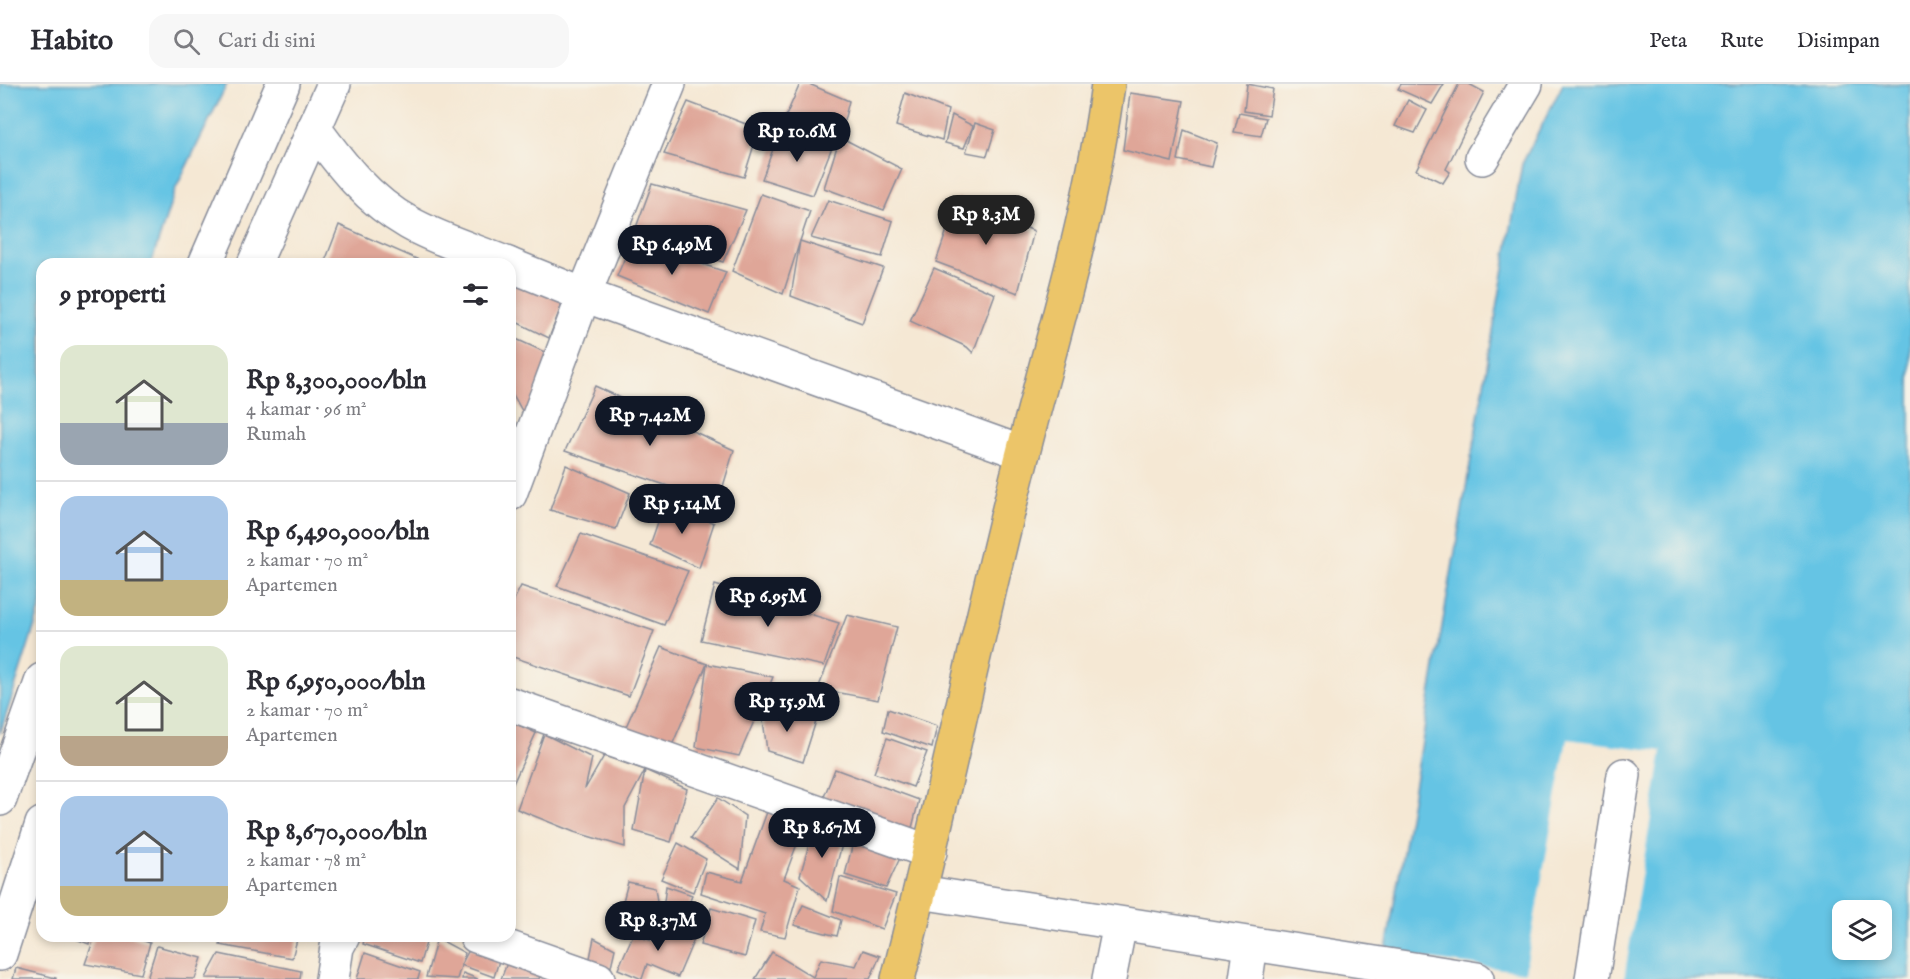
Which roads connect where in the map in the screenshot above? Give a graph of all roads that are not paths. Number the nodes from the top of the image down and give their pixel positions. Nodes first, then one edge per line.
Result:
1 (284, 84) edge
2 (334, 84) edge
3 (669, 84) edge
4 (1108, 84) edge
5 (1526, 84) edge
6 (314, 128) junction
7 (1482, 158) dead end
8 (209, 258) edge
9 (257, 258) edge
10 (494, 258) edge
11 (516, 267) edge
12 (584, 296) junction
13 (1023, 453) junction
14 (516, 478) edge
15 (36, 702) edge
16 (516, 706) edge
17 (1624, 775) dead end
18 (0, 799) edge
19 (36, 843) edge
20 (930, 852) junction
21 (920, 892) junction
22 (1120, 924) junction
23 (340, 942) edge
24 (493, 942) edge
25 (1251, 945) junction
26 (0, 954) edge
27 (332, 979) edge
28 (598, 979) edge
29 (898, 979) edge
30 (1109, 979) edge
31 (1246, 979) edge
32 (1477, 979) edge
33 (1592, 979) edge

1 - 8 street
2 - 6 street
3 - 12 street
4 - 13 highway
5 - 7 street
6 - 9 street
6 - 10 street
11 - 12 street
12 - 13 street
12 - 14 street
13 - 20 highway
15 - 18 street
16 - 20 street
17 - 33 street
19 - 26 street
20 - 21 highway
21 - 22 street
21 - 29 highway
22 - 25 street
22 - 30 street
23 - 27 street
24 - 28 street
25 - 31 street
25 - 32 street

